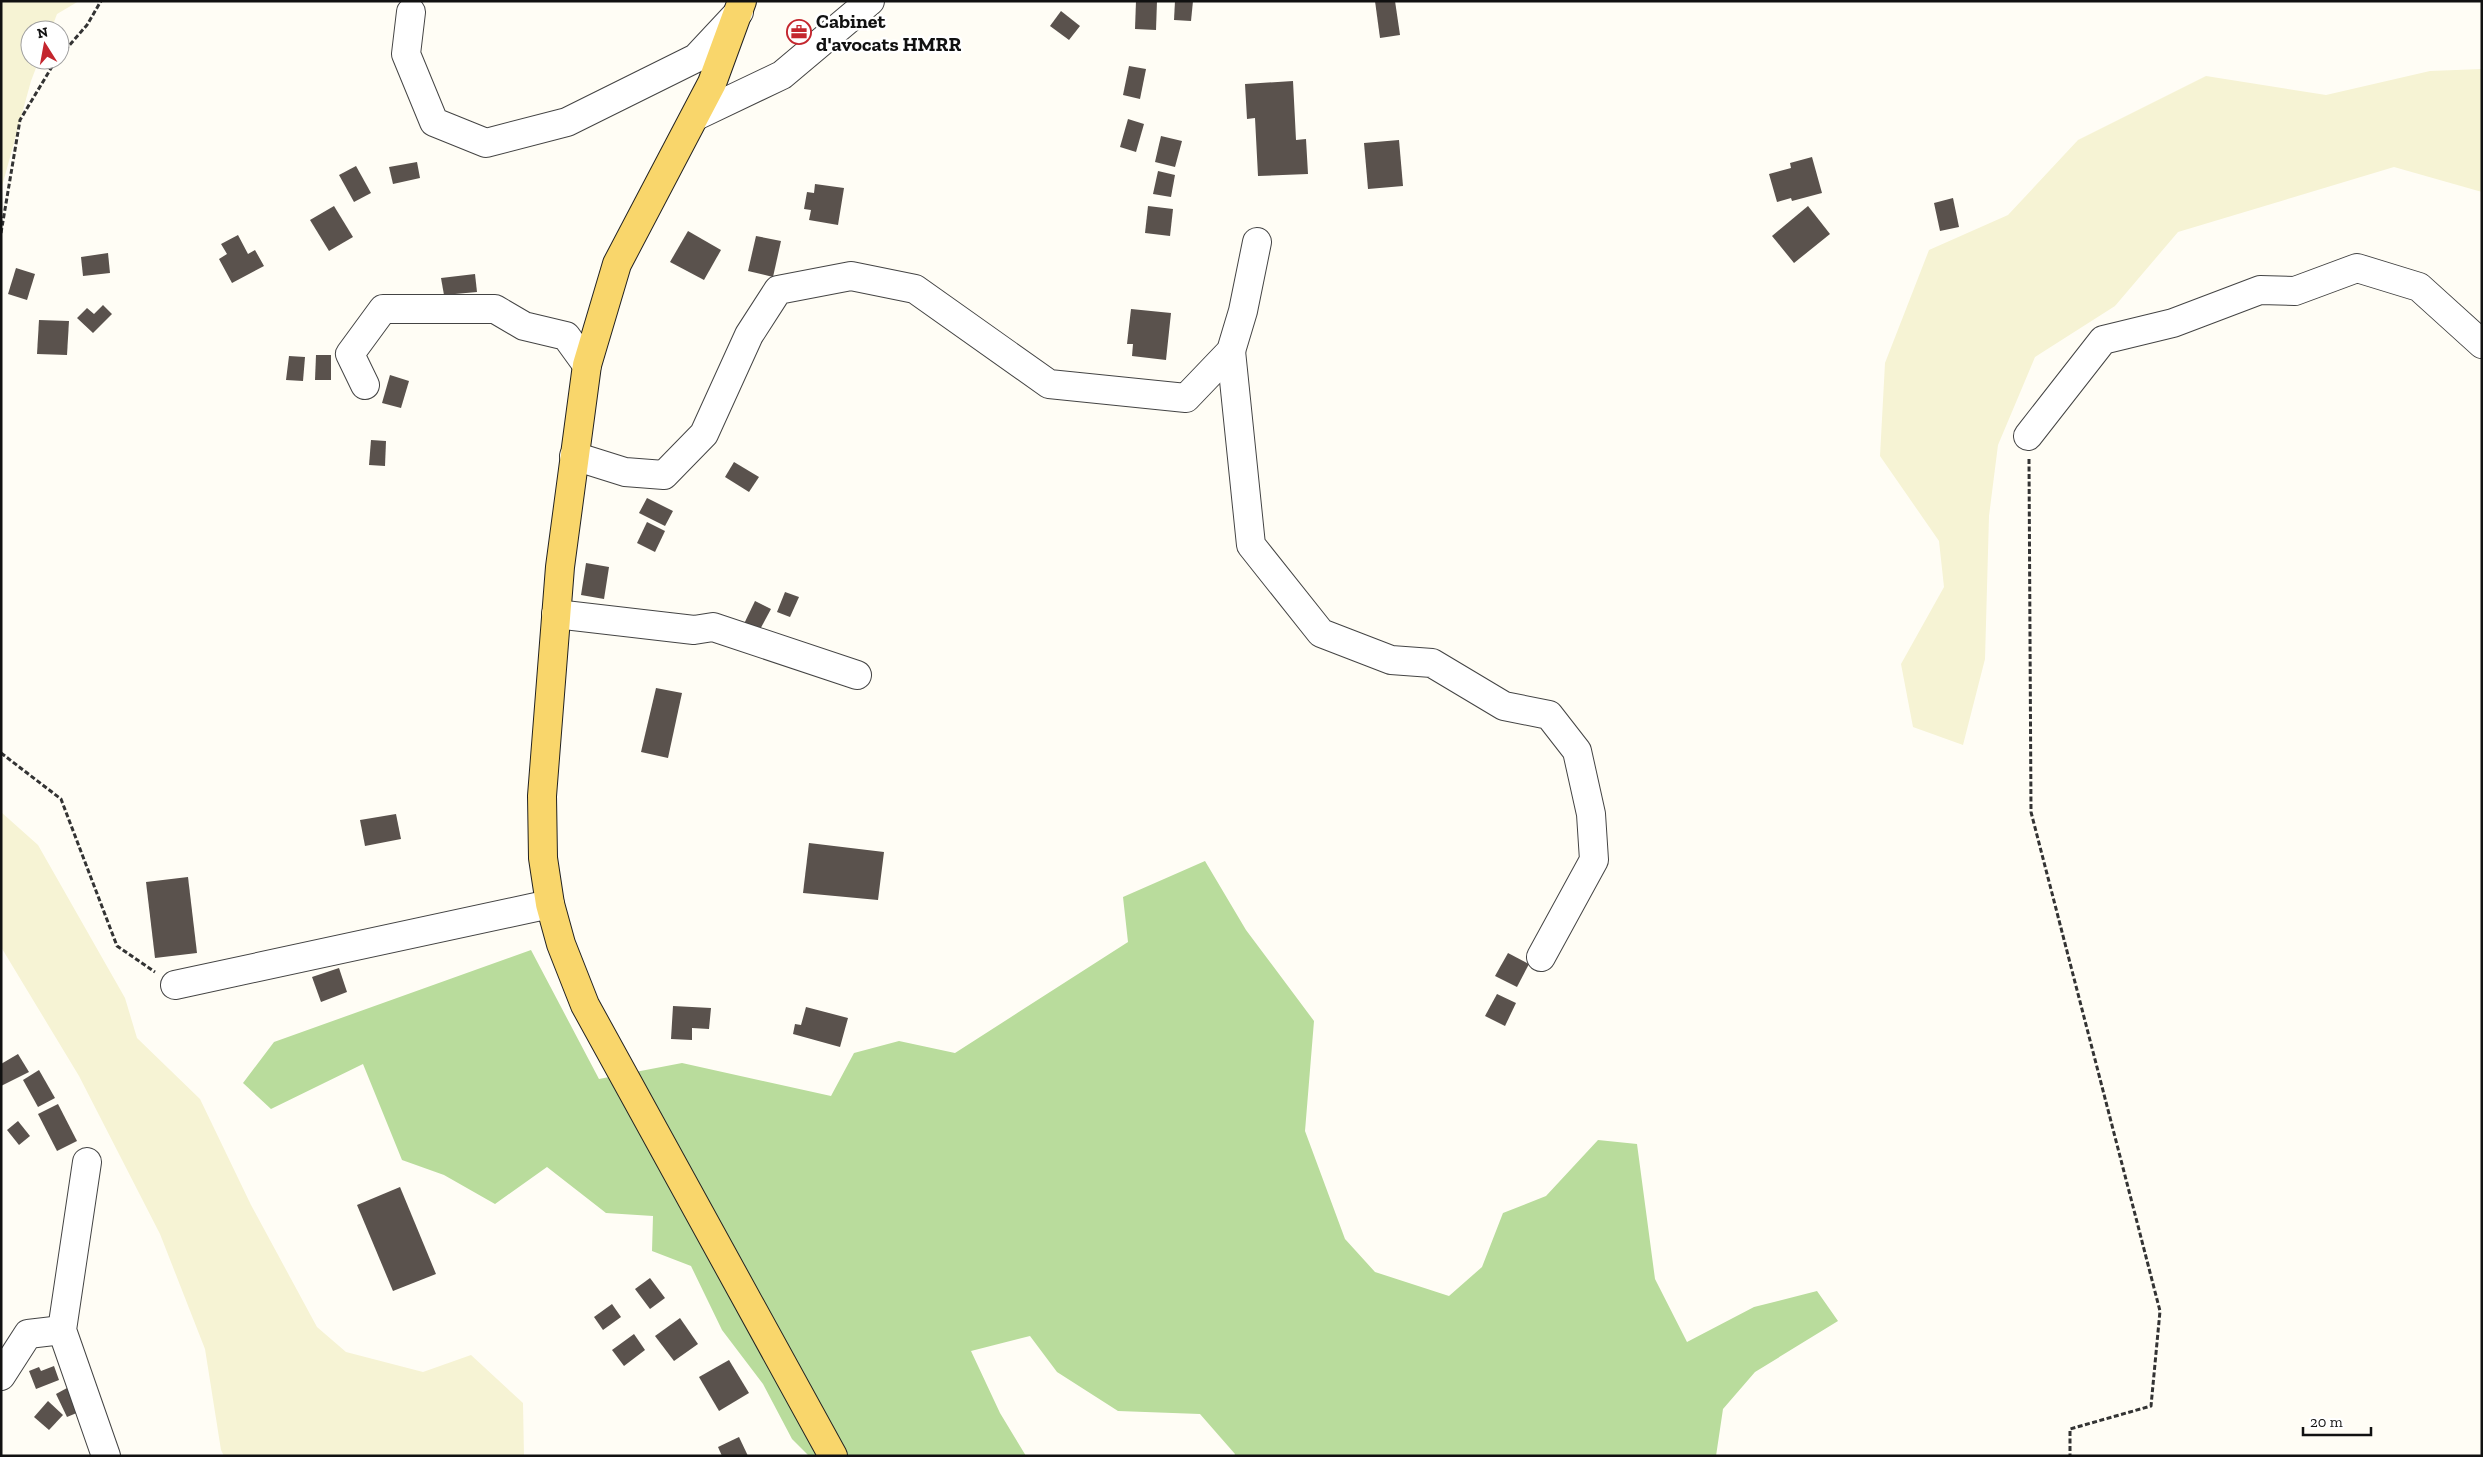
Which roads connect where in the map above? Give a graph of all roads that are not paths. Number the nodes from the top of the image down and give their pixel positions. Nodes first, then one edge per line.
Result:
1 (870, 1) edge
2 (741, 6) edge
3 (411, 12) dead end
4 (696, 116) junction
5 (1256, 242) dead end
6 (2482, 344) edge
7 (1231, 351) junction
8 (587, 365) junction
9 (365, 385) dead end
10 (2028, 436) road end
11 (574, 456) junction
12 (556, 614) junction
13 (857, 675) dead end
14 (550, 904) junction
15 (1541, 957) dead end
16 (175, 985) road end
17 (87, 1162) dead end
18 (62, 1330) junction
19 (1, 1376) edge
20 (106, 1456) edge
21 (833, 1456) edge

1 - 4 street
2 - 3 street
2 - 4 main road
4 - 8 main road
5 - 7 street
6 - 10 street
7 - 11 street
7 - 15 street
8 - 9 street
8 - 11 main road
11 - 12 main road
12 - 13 street
12 - 14 main road
14 - 16 street
14 - 21 main road
17 - 18 street
18 - 19 street
18 - 20 street

